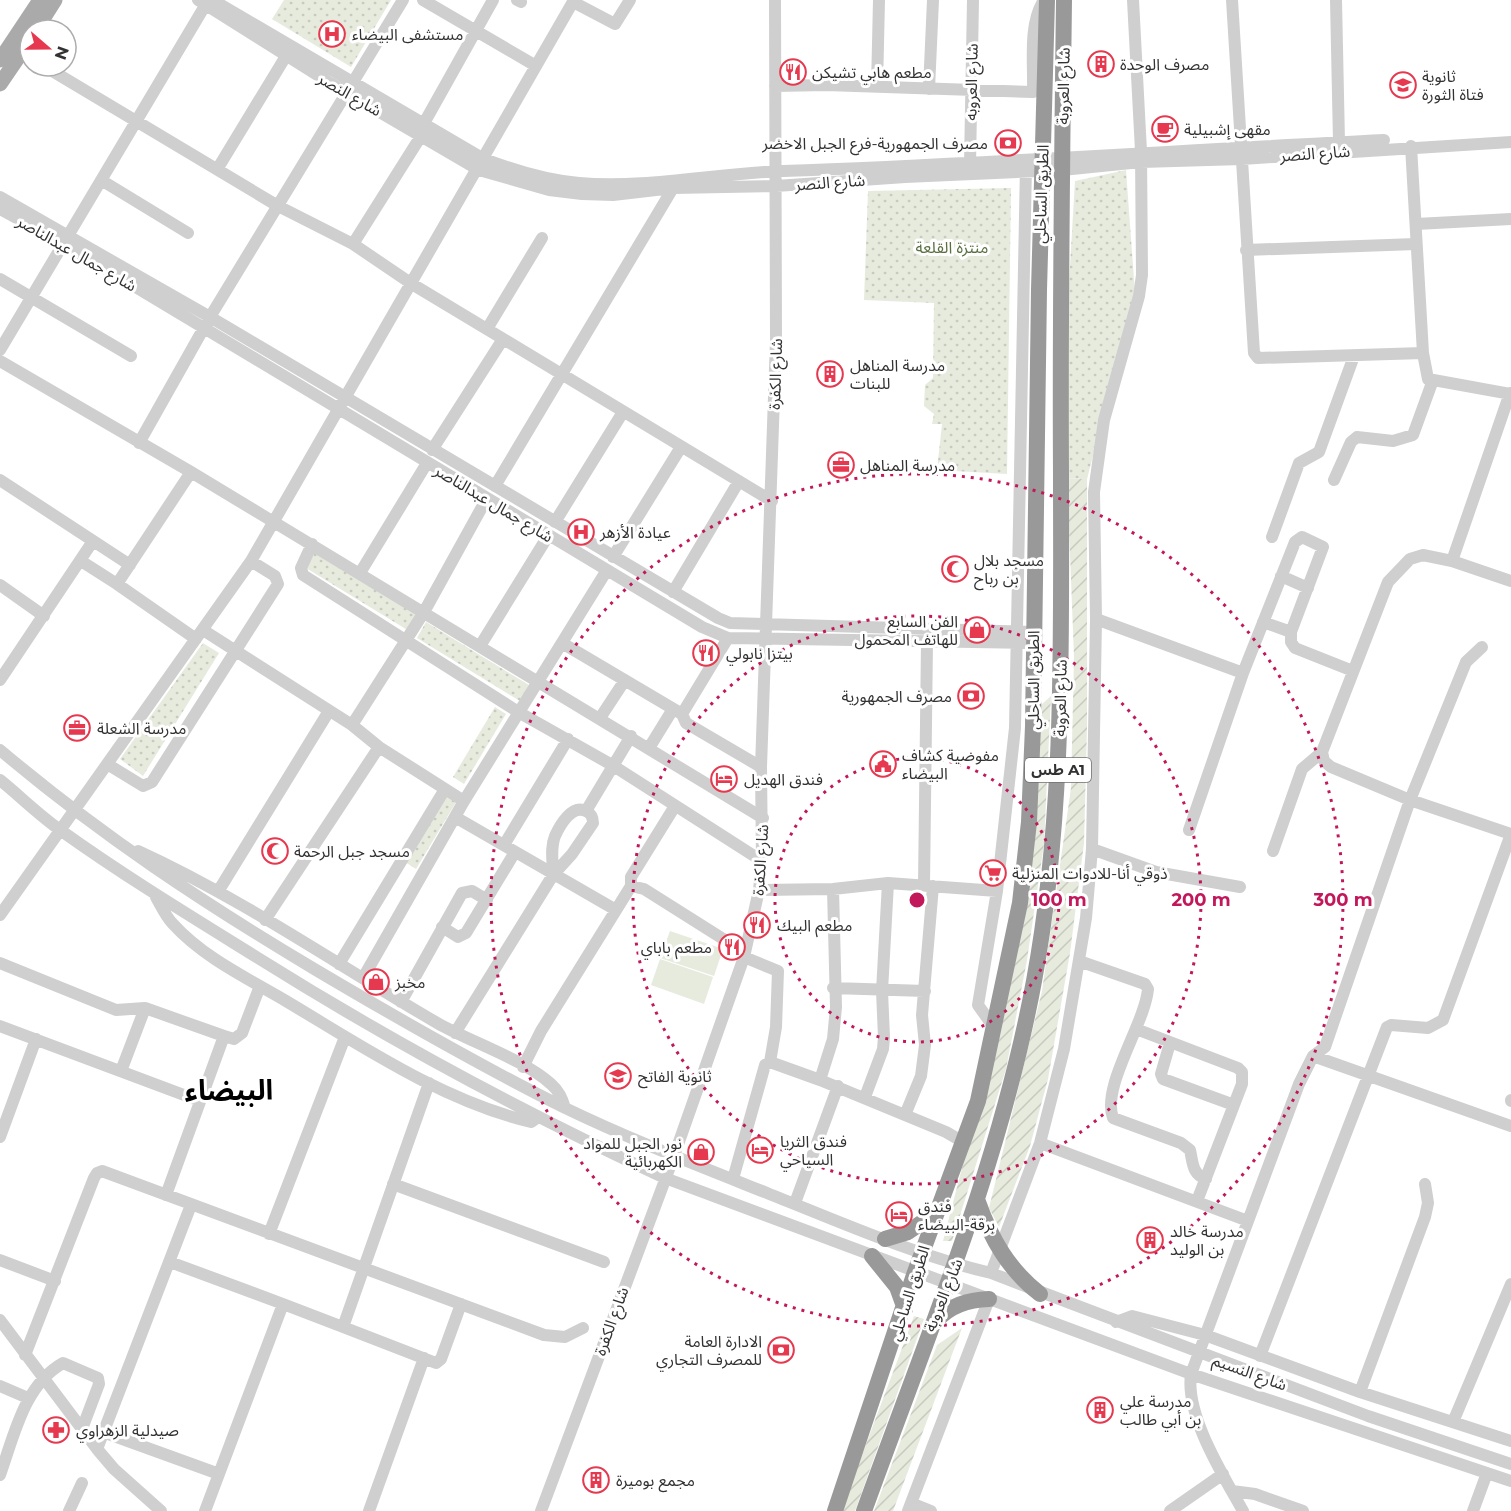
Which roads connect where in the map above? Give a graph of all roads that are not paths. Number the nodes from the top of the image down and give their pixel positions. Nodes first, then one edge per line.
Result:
1 (40, 0) edge
2 (55, 0) edge
3 (403, 0) edge
4 (423, 0) edge
5 (493, 0) edge
6 (630, 0) edge
7 (775, 0) edge
8 (879, 0) edge
9 (933, 0) edge
10 (972, 0) edge
11 (1046, 0) edge
12 (1064, 0) edge
13 (1133, 0) edge
14 (1232, 0) edge
15 (1336, 0) edge
16 (573, 1) edge
17 (206, 2) edge
18 (34, 18) edge
19 (44, 18) edge
20 (476, 31) junction
21 (255, 32) junction
22 (18, 51) edge
23 (286, 56) junction
24 (18, 57) edge
25 (0, 60) edge
26 (536, 66) junction
27 (64, 78) edge
28 (0, 84) edge
29 (775, 86) junction
30 (348, 87) junction
31 (877, 87) junction
32 (929, 89) junction
33 (971, 91) junction
34 (136, 120) junction
35 (422, 130) junction
36 (1511, 134) edge
37 (1339, 142) junction
38 (1511, 142) edge
39 (1411, 146) junction
40 (1242, 153) junction
41 (1141, 157) junction
42 (480, 164) junction
43 (970, 164) junction
44 (1062, 164) junction
45 (1034, 166) junction
46 (218, 168) junction
47 (776, 171) junction
48 (101, 180) junction
49 (776, 186) junction
50 (673, 188) junction
51 (0, 197) edge
52 (278, 206) junction
53 (0, 209) edge
54 (1511, 219) edge
55 (1416, 224) junction
56 (188, 233) dead end
57 (542, 238) dead end
58 (66, 239) junction
59 (352, 244) junction
60 (1416, 244) junction
61 (1246, 250) junction
62 (0, 279) edge
63 (412, 284) junction
64 (31, 297) junction
65 (207, 322) junction
66 (487, 330) junction
67 (503, 339) junction
68 (0, 350) edge
69 (1423, 353) junction
70 (131, 356) dead end
71 (1354, 356) junction
72 (0, 361) edge
73 (561, 372) junction
74 (1433, 381) junction
75 (1510, 393) edge
76 (341, 403) junction
77 (623, 412) junction
78 (139, 443) junction
79 (681, 447) junction
80 (432, 450) junction
81 (427, 463) junction
82 (191, 472) junction
83 (0, 480) edge
84 (1334, 480) dead end
85 (739, 481) junction
86 (495, 486) junction
87 (487, 498) junction
88 (772, 501) junction
89 (273, 522) junction
90 (555, 522) junction
91 (548, 536) junction
92 (1272, 537) dead end
93 (93, 541) junction
94 (312, 544) junction
95 (613, 557) junction
96 (81, 561) junction
97 (251, 561) junction
98 (1452, 561) junction
99 (130, 564) junction
100 (607, 570) junction
101 (360, 573) junction
102 (1281, 576) junction
103 (1511, 581) edge
104 (117, 584) junction
105 (0, 585) edge
106 (1308, 588) junction
107 (673, 592) junction
108 (424, 612) junction
109 (44, 615) junction
110 (1096, 619) junction
111 (767, 622) junction
112 (1263, 622) junction
113 (1291, 632) junction
114 (199, 634) junction
115 (728, 638) junction
116 (1026, 638) junction
117 (1061, 638) junction
118 (766, 640) junction
119 (406, 642) junction
120 (927, 642) junction
121 (562, 643) junction
122 (480, 646) junction
123 (1482, 647) dead end
124 (235, 652) junction
125 (1353, 671) junction
126 (1243, 673) junction
127 (0, 680) edge
128 (625, 680) junction
129 (538, 682) junction
130 (1034, 682) junction
131 (1061, 684) junction
132 (329, 711) junction
133 (677, 711) junction
134 (520, 713) junction
135 (600, 718) junction
136 (352, 725) junction
137 (631, 736) junction
138 (568, 740) junction
139 (379, 747) junction
140 (649, 748) junction
141 (2, 750) edge
142 (1322, 752) junction
143 (107, 764) junction
144 (612, 765) junction
145 (761, 767) junction
146 (0, 780) edge
147 (6, 788) edge
148 (445, 789) junction
149 (1410, 800) junction
150 (464, 801) junction
151 (675, 806) junction
152 (586, 811) junction
153 (75, 812) junction
154 (455, 818) junction
155 (763, 818) junction
156 (1189, 830) dead end
157 (61, 831) junction
158 (1511, 834) edge
159 (112, 839) junction
160 (510, 849) junction
161 (1092, 849) junction
162 (1273, 851) dead end
163 (762, 861) junction
164 (553, 875) junction
165 (888, 883) junction
166 (929, 885) junction
167 (632, 886) junction
168 (1240, 887) dead end
169 (219, 890) junction
170 (759, 890) junction
171 (833, 890) junction
172 (997, 891) junction
173 (154, 894) junction
174 (487, 900) junction
175 (616, 910) junction
176 (0, 915) edge
177 (265, 920) junction
178 (442, 927) junction
179 (744, 957) junction
180 (1079, 961) junction
181 (0, 963) edge
182 (339, 964) junction
183 (363, 978) junction
184 (260, 986) junction
185 (833, 988) junction
186 (882, 991) junction
187 (925, 991) junction
188 (401, 1002) junction
189 (145, 1008) junction
190 (0, 1026) edge
191 (995, 1029) junction
192 (1136, 1029) junction
193 (455, 1033) junction
194 (224, 1036) junction
195 (345, 1037) junction
196 (36, 1039) junction
197 (1170, 1043) junction
198 (1314, 1056) junction
199 (770, 1062) junction
200 (522, 1066) junction
201 (121, 1071) junction
202 (1368, 1076) junction
203 (820, 1080) junction
204 (429, 1083) junction
205 (838, 1086) junction
206 (865, 1097) junction
207 (200, 1101) junction
208 (1234, 1105) junction
209 (565, 1108) junction
210 (905, 1115) junction
211 (538, 1117) junction
212 (1511, 1126) edge
213 (0, 1137) edge
214 (965, 1143) junction
215 (1040, 1143) junction
216 (674, 1156) junction
217 (665, 1178) junction
218 (733, 1179) junction
219 (1206, 1179) junction
220 (393, 1184) junction
221 (1425, 1184) dead end
222 (166, 1195) junction
223 (1197, 1201) junction
224 (978, 1202) junction
225 (795, 1203) junction
226 (190, 1205) junction
227 (938, 1211) junction
228 (1248, 1221) junction
229 (269, 1234) junction
230 (885, 1239) junction
231 (999, 1249) junction
232 (923, 1253) junction
233 (872, 1256) junction
234 (0, 1260) edge
235 (170, 1262) junction
236 (604, 1262) dead end
237 (956, 1265) junction
238 (363, 1268) junction
239 (915, 1272) junction
240 (991, 1273) junction
241 (55, 1281) junction
242 (948, 1284) junction
243 (1511, 1284) edge
244 (1040, 1294) junction
245 (989, 1299) junction
246 (283, 1304) junction
247 (461, 1304) junction
248 (905, 1309) junction
249 (0, 1320) edge
250 (1116, 1322) junction
251 (343, 1327) junction
252 (930, 1327) junction
253 (584, 1328) dead end
254 (1205, 1335) junction
255 (1198, 1353) junction
256 (25, 1355) junction
257 (1260, 1356) junction
258 (424, 1358) junction
259 (1191, 1374) junction
260 (43, 1379) junction
261 (0, 1386) edge
262 (1360, 1392) junction
263 (28, 1398) junction
264 (1453, 1422) junction
265 (82, 1429) junction
266 (103, 1432) junction
267 (1511, 1441) edge
268 (97, 1449) junction
269 (1511, 1464) edge
270 (1487, 1473) junction
271 (219, 1474) junction
272 (1223, 1474) junction
273 (0, 1475) edge
274 (1511, 1481) edge
275 (82, 1483) dead end
276 (1232, 1491) junction
277 (909, 1507) edge
278 (69, 1511) edge
279 (161, 1511) edge
280 (205, 1511) edge
281 (369, 1511) edge
282 (541, 1511) edge
283 (835, 1511) edge
284 (864, 1511) edge
285 (931, 1511) edge
286 (1170, 1511) edge
287 (1243, 1511) edge
288 (1303, 1511) edge
289 (1473, 1511) edge

1 - 18 main road
2 - 19 main road
3 - 30 street
4 - 20 street
5 - 20 street
6 - 16 street
7 - 29 street, شارع الكفرة
8 - 31 street
9 - 32 street
10 - 33 street, شارع العروبه
11 - 33 street
11 - 45 highway, الطريق الساحلي / طس A1
12 - 44 highway, شارع العروبة / طس A1
13 - 41 street
14 - 40 street
15 - 37 street
16 - 26 street
17 - 21 street, شارع النصر
17 - 34 street
20 - 26 street
20 - 35 street
21 - 23 street, شارع النصر
21 - 30 street, شارع النصر
22 - 25 main road
23 - 30 street, شارع النصر
23 - 46 street
24 - 28 main road
26 - 42 street
27 - 34 street
29 - 31 street
29 - 47 street, شارع الكفرة
30 - 35 street, شارع النصر
30 - 52 street
31 - 32 street
32 - 33 street
33 - 43 street, شارع العروبه
34 - 46 street
34 - 48 street
35 - 42 street, شارع النصر
35 - 59 street
36 - 37 street, شارع النصر
37 - 40 street, شارع النصر
38 - 39 street, شارع النصر
39 - 40 street, شارع النصر
39 - 55 street
40 - 41 street, شارع النصر
40 - 61 street
41 - 44 street, شارع النصر
41 - 110 street
42 - 47 street, شارع النصر
42 - 50 street, شارع النصر
42 - 63 street
43 - 45 street, شارع النصر
43 - 47 street, شارع النصر
44 - 45 street, شارع النصر
44 - 117 highway, شارع العروبة / طس A1
45 - 49 street, شارع النصر
45 - 116 highway, الطريق الساحلي / طس A1
46 - 52 street
47 - 49 street, شارع الكفرة
48 - 56 street
48 - 58 street
49 - 50 street, شارع النصر
49 - 88 street, شارع الكفرة
50 - 73 street
51 - 58 street
52 - 59 street
52 - 65 street
53 - 58 street, شارع جمال عبدالناصر
54 - 55 street
55 - 60 street
57 - 66 street
58 - 64 street
58 - 65 street, شارع جمال عبدالناصر
59 - 63 street
60 - 61 street
60 - 69 street
61 - 71 street
62 - 64 street
63 - 66 street
63 - 76 street
64 - 68 street
64 - 70 street
65 - 76 street, شارع جمال عبدالناصر
65 - 78 street
66 - 67 street
67 - 73 street
67 - 80 street
69 - 71 street
69 - 74 street
71 - 92 street
72 - 78 street
73 - 77 street
73 - 86 street
74 - 75 street
74 - 84 street
75 - 98 street
76 - 80 street
76 - 81 street, شارع جمال عبدالناصر
76 - 89 street
77 - 79 street
77 - 90 street
78 - 82 street
79 - 85 street
79 - 95 street
80 - 86 street
81 - 87 street, شارع جمال عبدالناصر
81 - 101 street
82 - 89 street
82 - 99 street
83 - 93 street
85 - 88 street
85 - 107 street
86 - 90 street
87 - 91 street, شارع جمال عبدالناصر
87 - 108 street
88 - 111 street, شارع الكفرة
89 - 94 street
89 - 97 street
90 - 95 street
91 - 100 street, شارع جمال عبدالناصر
91 - 122 street
93 - 96 street
93 - 99 street
94 - 101 street
94 - 119 street
95 - 107 street
96 - 104 street
96 - 109 street
97 - 114 street
97 - 124 street
98 - 103 street
98 - 125 street
99 - 104 street
100 - 115 street, شارع جمال عبدالناصر
100 - 121 street
101 - 108 street
102 - 106 street
102 - 106 street
102 - 112 street
104 - 114 street
105 - 109 street
106 - 113 street
107 - 111 street
108 - 119 street
108 - 122 street
109 - 127 street
110 - 126 street
110 - 161 street
111 - 116 street
111 - 118 street, شارع الكفرة
112 - 113 street
112 - 126 street
113 - 125 street
114 - 124 street
114 - 143 street
115 - 118 street, شارع جمال عبدالناصر
115 - 133 street
116 - 117 highway
116 - 120 street, شارع جمال عبدالناصر
116 - 130 highway, الطريق الساحلي / طس A1
116 - 172 street
117 - 131 highway, شارع العروبة / طس A1
118 - 120 street, شارع جمال عبدالناصر
118 - 145 street, شارع الكفرة
119 - 134 street
119 - 136 street
120 - 166 street
121 - 128 street
121 - 129 street
122 - 129 street
123 - 149 street
124 - 132 street
124 - 143 street
125 - 142 street
126 - 156 street
128 - 133 street
128 - 135 street
129 - 134 street
129 - 135 street
130 - 131 highway
130 - 191 highway, الطريق الساحلي / طس A1
131 - 224 highway, شارع العروبة / طس A1
132 - 136 street
132 - 169 street
133 - 140 street
133 - 145 street
134 - 138 street
134 - 150 street
135 - 137 street
136 - 139 street
137 - 140 street
137 - 144 street
138 - 144 street
138 - 160 street
139 - 148 street
139 - 177 street
140 - 155 street
141 - 153 street
142 - 149 street
142 - 162 street
143 - 153 street
144 - 151 street
144 - 152 street
145 - 155 street, شارع الكفرة
146 - 147 street, شارع النسيم
147 - 157 street, شارع النسيم
148 - 150 street
148 - 182 street
149 - 158 street
149 - 198 street
150 - 154 street
151 - 163 street
151 - 167 street
152 - 164 street
152 - 164 street
153 - 157 street
153 - 159 street
154 - 160 street
154 - 183 street
155 - 163 street, شارع الكفرة
157 - 173 street, شارع النسيم
157 - 176 street
158 - 202 street
159 - 169 street
159 - 209 street, شارع النسيم
160 - 164 street
160 - 174 street
161 - 168 street
161 - 180 street
163 - 170 street, شارع الكفرة
164 - 175 street
164 - 193 street
165 - 166 street
165 - 171 street
165 - 186 street
166 - 172 street
166 - 187 street
167 - 175 street
167 - 179 street
169 - 177 street
170 - 171 street
170 - 179 street, شارع الكفرة
171 - 185 street
172 - 191 street
173 - 184 street
173 - 211 street, شارع النسيم
174 - 178 street
174 - 178 street
175 - 200 street
177 - 182 street
178 - 188 street
179 - 199 street
179 - 216 street, شارع الكفرة
180 - 192 street
180 - 215 street
181 - 189 street
182 - 183 street
183 - 188 street
184 - 194 street
184 - 195 street
185 - 186 street
185 - 203 street
186 - 187 street
186 - 206 street
187 - 210 street
188 - 193 street
189 - 194 street
189 - 201 street
190 - 196 street
191 - 214 highway, الطريق الساحلي / طس A1
192 - 197 street
192 - 219 street
193 - 200 street
194 - 207 street
195 - 204 street
195 - 229 street
196 - 201 street
196 - 213 street
197 - 208 street
197 - 208 street
198 - 202 street
198 - 228 street
199 - 203 street
199 - 218 street
200 - 209 street
201 - 207 street
202 - 212 street
202 - 257 street
203 - 205 street
204 - 211 street
204 - 220 street
205 - 206 street
205 - 225 street
206 - 210 street
207 - 222 street
208 - 219 street
209 - 216 street, شارع النسيم
210 - 214 street
211 - 217 street, شارع النسيم
214 - 227 highway, الطريق الساحلي / طس A1
215 - 223 street
215 - 231 street
216 - 217 street, شارع الكفرة
216 - 218 street, شارع النسيم
217 - 233 street, شارع النسيم
217 - 282 street, شارع الكفرة
218 - 225 street, شارع النسيم
219 - 223 street
220 - 236 street
220 - 238 street
221 - 262 street
222 - 226 street
222 - 241 street
223 - 228 street
224 - 231 highway
224 - 237 highway, شارع العروبة / طس A1
225 - 230 street, شارع النسيم
226 - 229 street
226 - 235 street
227 - 230 highway
227 - 232 highway, الطريق الساحلي / طس A1
228 - 254 street
229 - 238 street
230 - 232 street, شارع النسيم
231 - 240 street
231 - 244 highway
232 - 237 street, شارع النسيم
232 - 239 highway, الطريق الساحلي / طس A1
233 - 239 street, شارع النسيم
233 - 248 highway
234 - 241 street
235 - 246 street
235 - 266 street
237 - 240 street, شارع النسيم
237 - 242 highway, شارع العروبة / طس A1
238 - 247 street
238 - 251 street
239 - 242 street, شارع النسيم
239 - 248 highway, الطريق الساحلي / طس A1
240 - 244 street, شارع النسيم
241 - 256 street
242 - 245 street, شارع النسيم
242 - 252 highway, شارع العروبة / طس A1
243 - 264 street
244 - 250 street, شارع النسيم
245 - 252 highway
245 - 259 street, شارع النسيم
245 - 277 street
246 - 251 street
246 - 271 street
247 - 253 street
247 - 258 street
248 - 283 highway, الطريق الساحلي / طس A1
249 - 256 street
250 - 254 street
250 - 255 street, شارع النسيم
251 - 258 street
252 - 284 highway, شارع العروبة / طس A1
254 - 255 street
254 - 257 street
255 - 259 street
255 - 269 street, شارع النسيم
256 - 260 street
257 - 262 street
258 - 281 street
259 - 270 street, شارع النسيم
259 - 272 street
260 - 263 street
260 - 265 street
260 - 265 street
261 - 263 street
262 - 264 street
263 - 273 street
264 - 267 street
265 - 268 street
266 - 268 street
266 - 271 street
268 - 279 street
270 - 274 street, شارع النسيم
270 - 289 street
271 - 280 street
272 - 276 street
272 - 286 street
275 - 278 street
276 - 287 street
276 - 288 street
277 - 285 street

